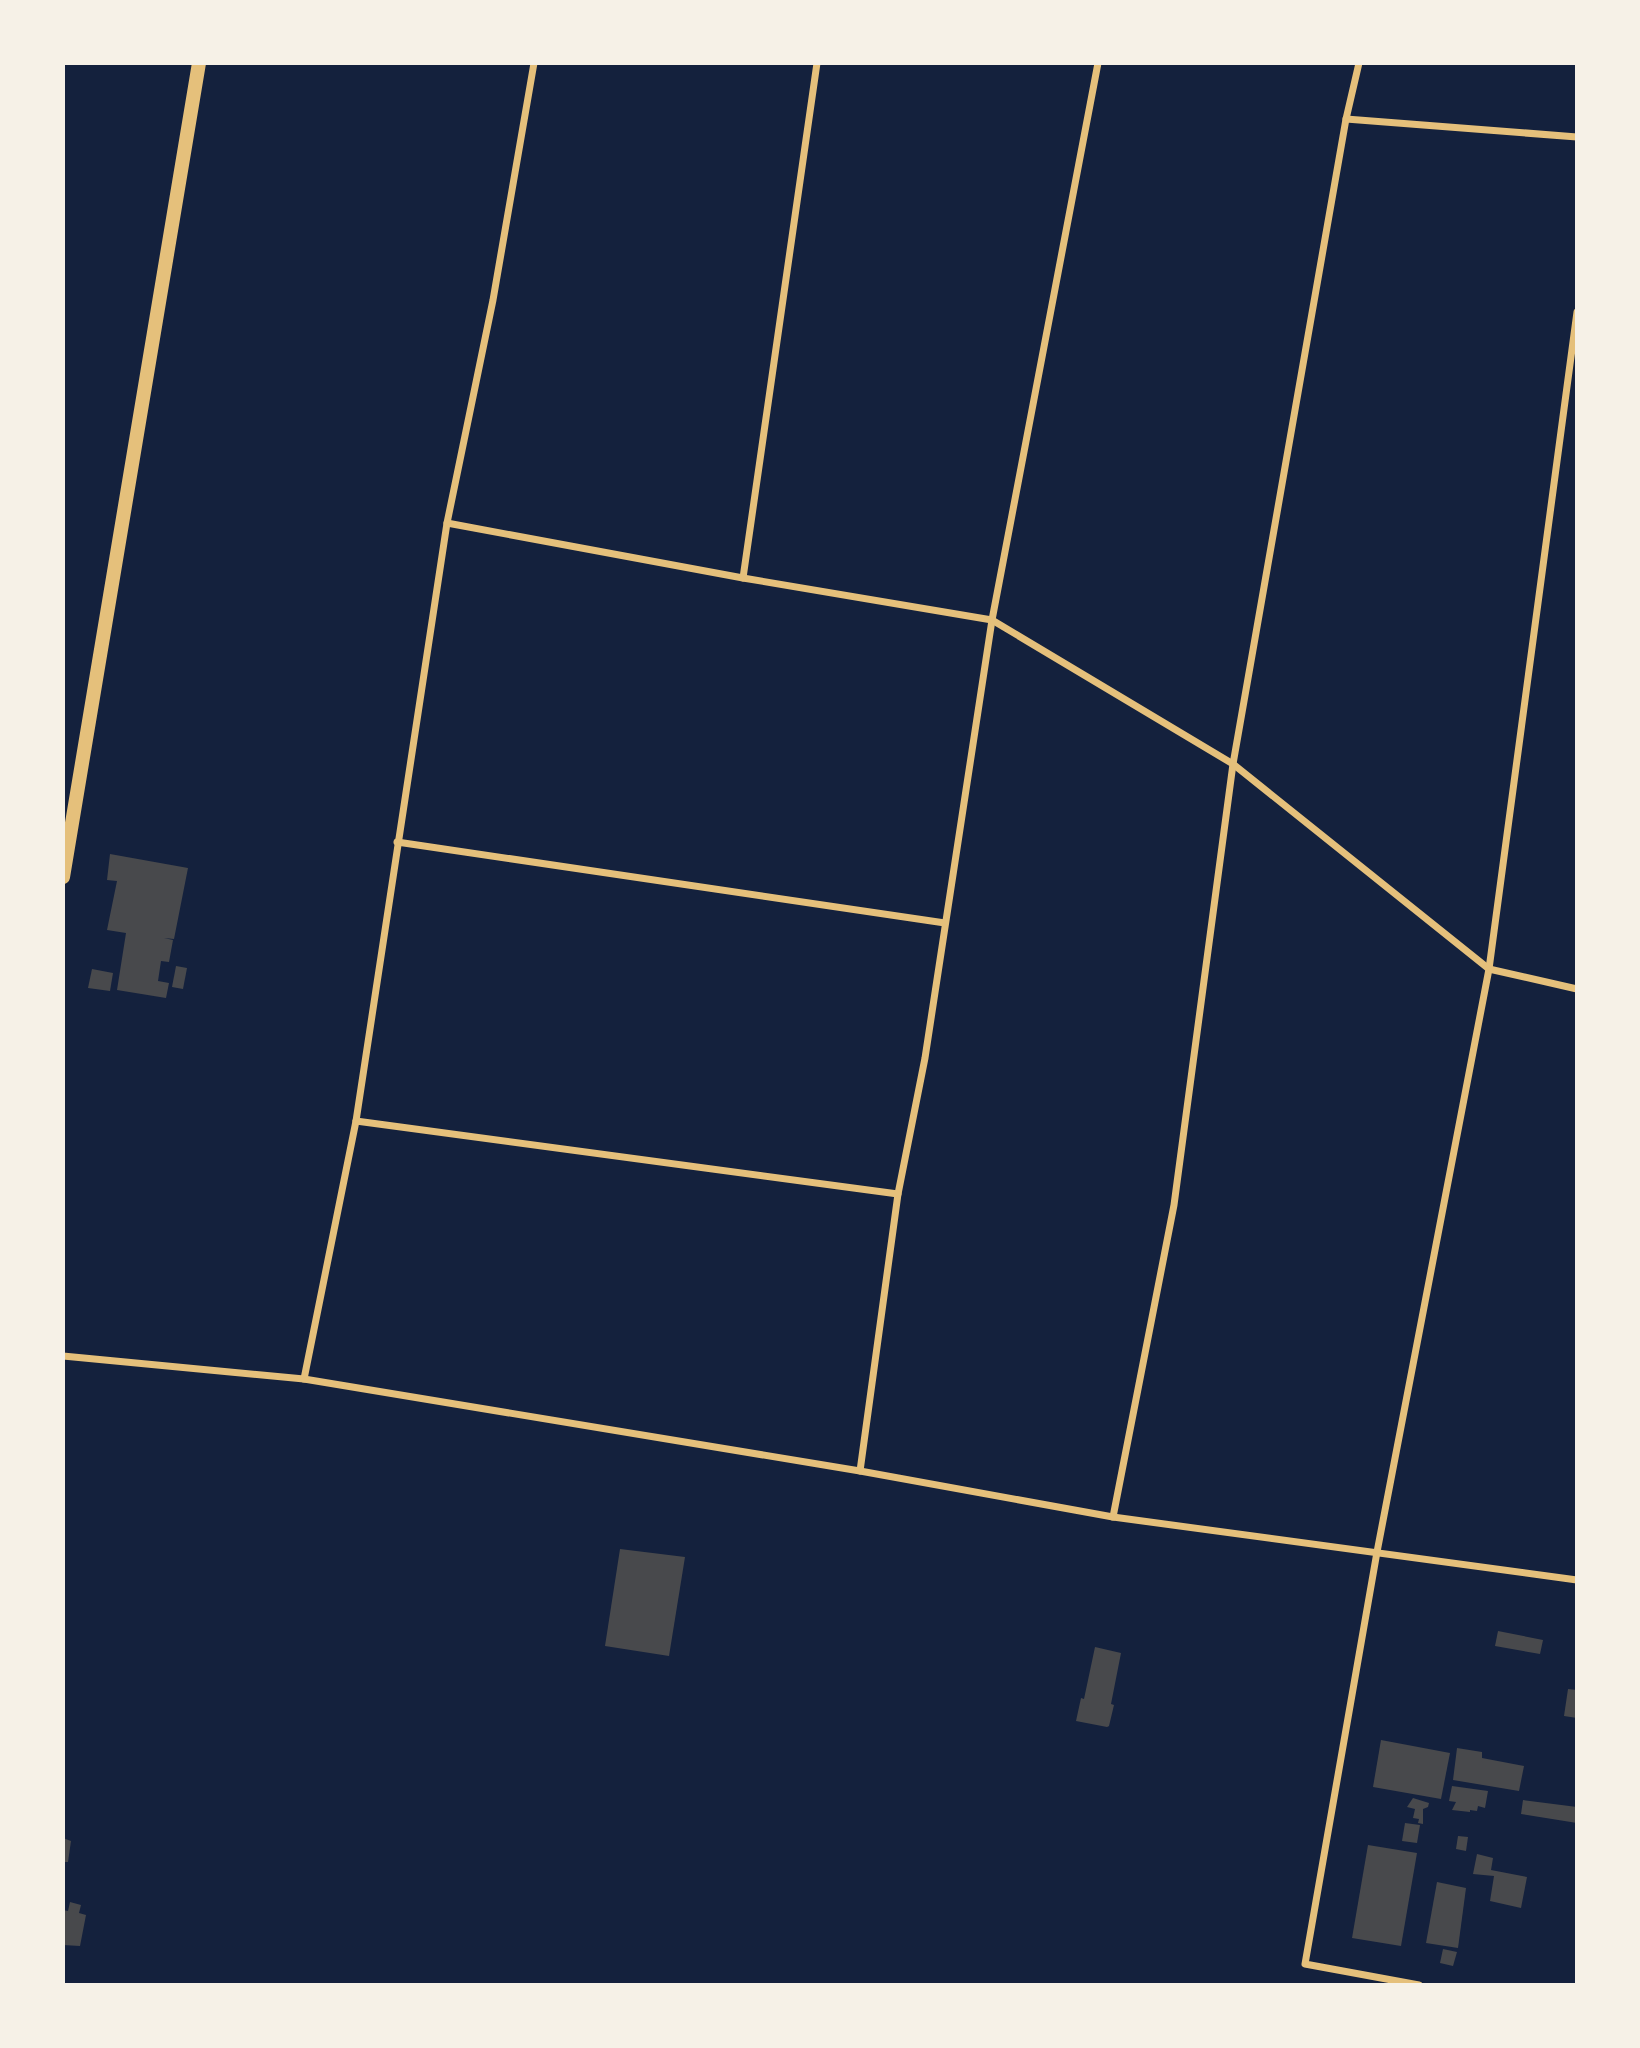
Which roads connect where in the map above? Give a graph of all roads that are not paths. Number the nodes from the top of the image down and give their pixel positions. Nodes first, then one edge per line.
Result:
1 (199, 63) edge
2 (534, 63) edge
3 (817, 63) edge
4 (1098, 63) edge
5 (1359, 63) edge
6 (1346, 119) junction
7 (1577, 137) edge
8 (1577, 312) edge
9 (447, 523) junction
10 (743, 578) junction
11 (992, 620) junction
12 (1233, 764) junction
13 (397, 842) junction
14 (63, 877) edge
15 (945, 923) junction
16 (1489, 969) junction
17 (1577, 989) edge
18 (356, 1121) junction
19 (898, 1194) junction
20 (63, 1356) edge
21 (304, 1379) junction
22 (860, 1471) junction
23 (1113, 1517) junction
24 (1377, 1552) junction
25 (1577, 1580) edge
26 (1419, 1985) edge

1 - 14 main road
2 - 9 street
3 - 10 street
4 - 11 street
5 - 6 street
6 - 7 street
6 - 12 street
8 - 16 street
9 - 10 street
9 - 13 street
10 - 11 street
11 - 12 street
11 - 15 street
12 - 16 street
12 - 23 street
13 - 15 street
13 - 18 street
15 - 19 street
16 - 17 street
16 - 24 street
18 - 19 street
18 - 21 street
19 - 22 street
20 - 21 street
21 - 22 street
22 - 23 street
23 - 24 street
24 - 25 street
24 - 26 street

